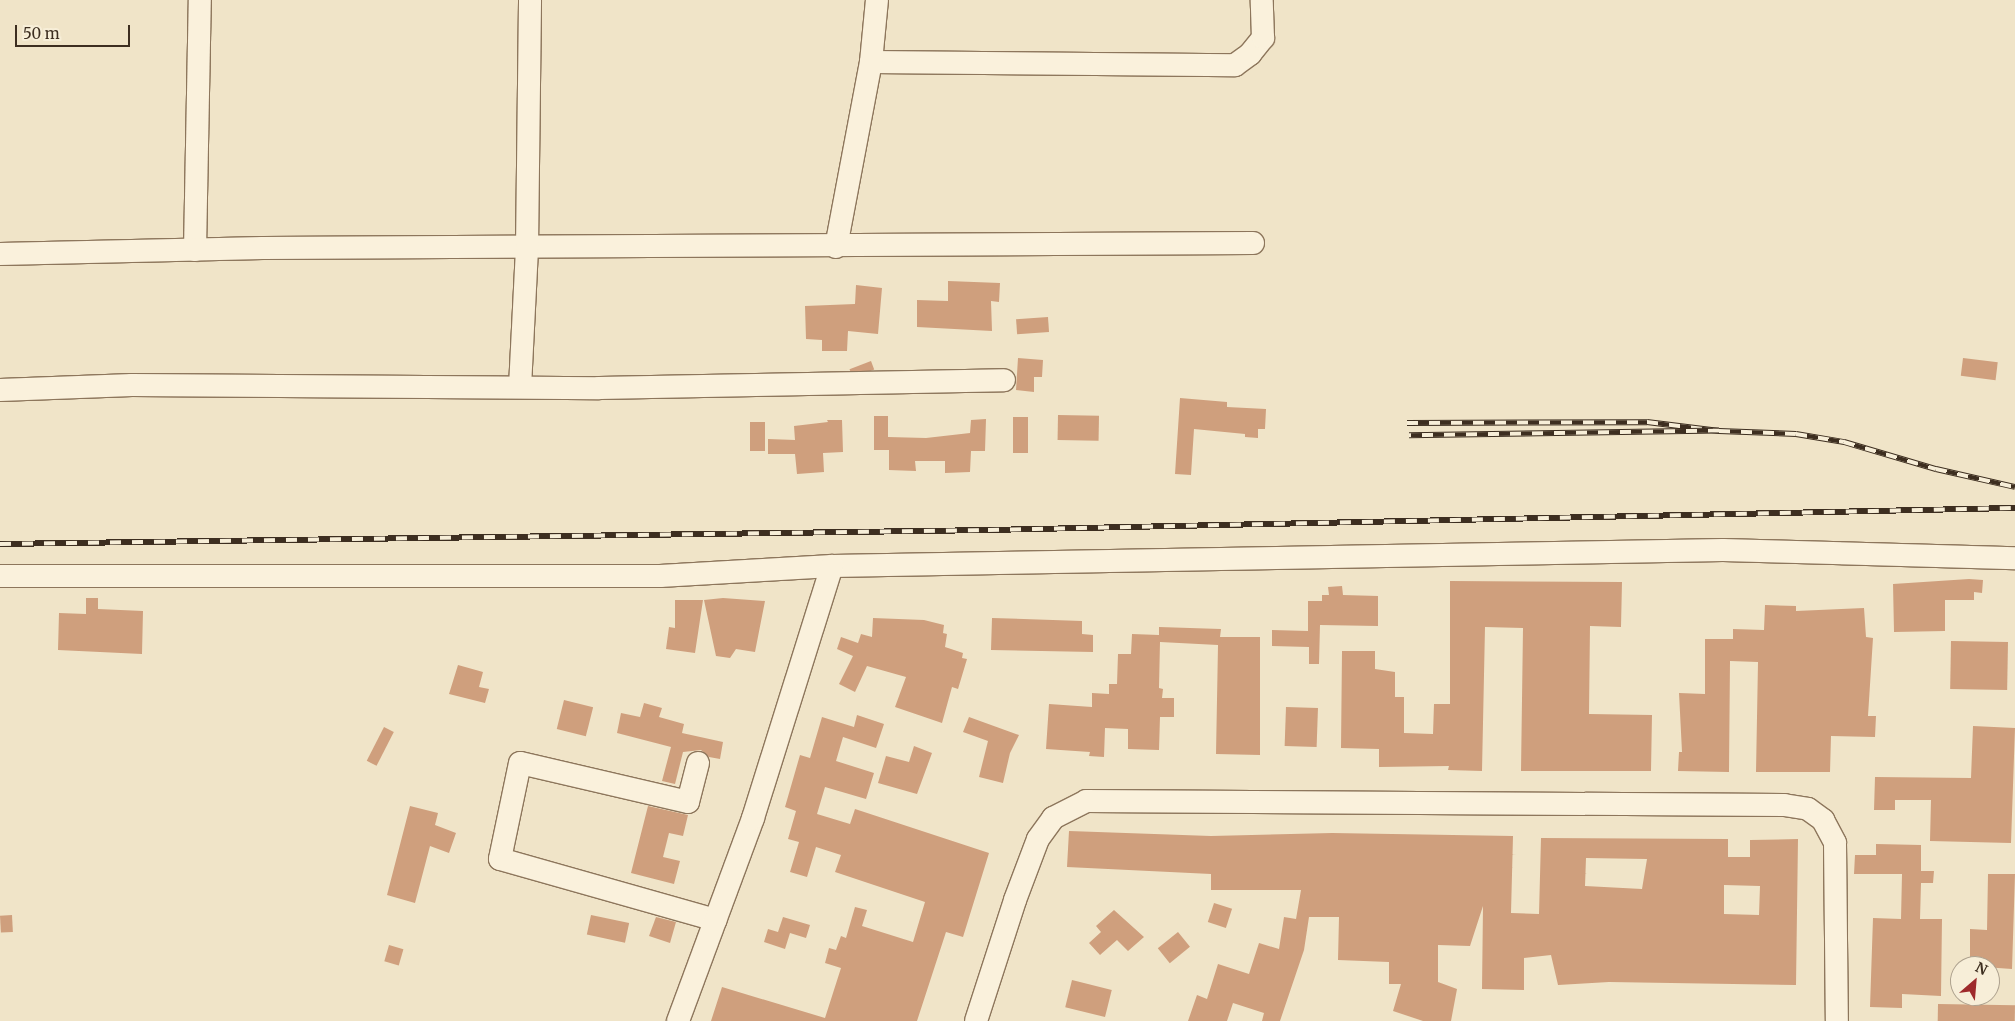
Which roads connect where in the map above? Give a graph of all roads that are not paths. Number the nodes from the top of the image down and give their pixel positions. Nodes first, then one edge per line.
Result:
1 (200, 0) edge
2 (530, 0) edge
3 (877, 0) edge
4 (1262, 0) edge
5 (871, 62) junction
6 (1253, 243) dead end
7 (836, 246) junction
8 (527, 248) junction
9 (195, 250) junction
10 (0, 254) edge
11 (1004, 380) dead end
12 (520, 387) junction
13 (0, 390) edge
14 (2015, 558) edge
15 (832, 566) junction
16 (0, 576) edge
17 (698, 763) dead end
18 (716, 920) junction
19 (678, 1021) edge
20 (976, 1021) edge
21 (1838, 1021) edge

1 - 9 street
2 - 8 street
3 - 5 street
4 - 5 street
5 - 7 street
6 - 7 street
7 - 8 street
8 - 9 street
8 - 12 street
9 - 10 street
11 - 12 street
12 - 13 street
14 - 15 street
15 - 16 street
15 - 18 street
17 - 18 street
18 - 19 street
20 - 21 street

